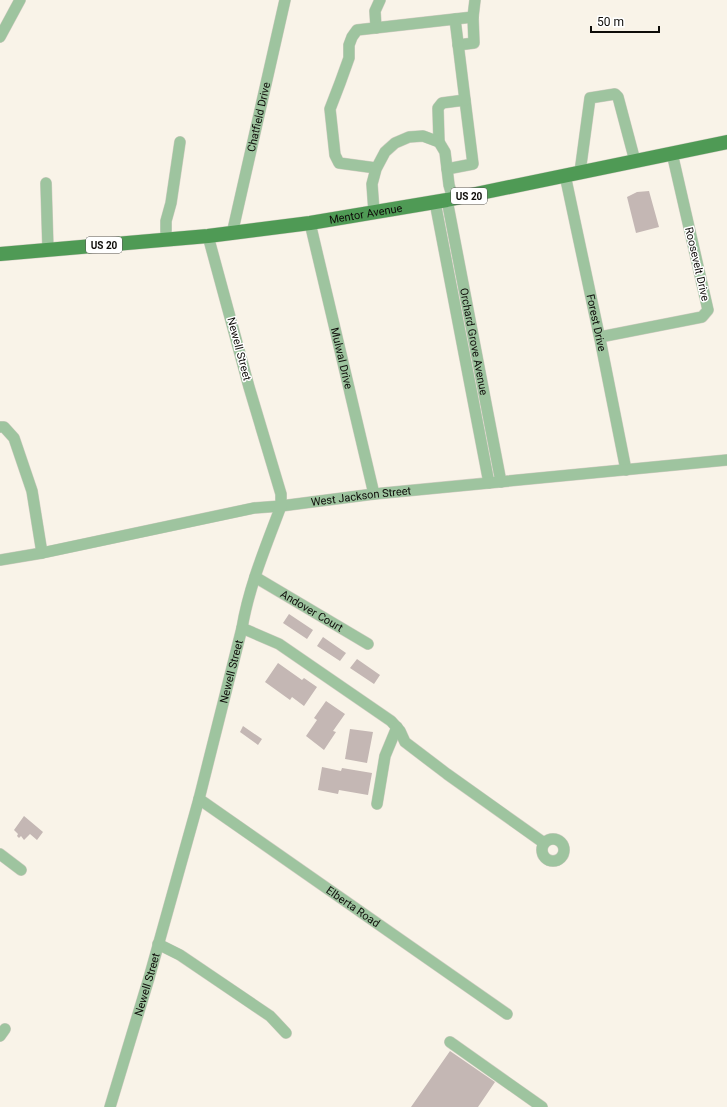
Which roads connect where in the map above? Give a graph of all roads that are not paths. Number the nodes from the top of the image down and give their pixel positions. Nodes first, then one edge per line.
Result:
1 (20, 0) edge
2 (285, 0) edge
3 (380, 0) edge
4 (475, 0) edge
5 (473, 18) junction
6 (455, 19) junction
7 (376, 28) junction
8 (0, 37) edge
9 (458, 45) junction
10 (465, 100) junction
11 (180, 142) dead end
12 (439, 142) junction
13 (727, 142) edge
14 (672, 153) junction
15 (635, 161) junction
16 (376, 168) junction
17 (447, 169) junction
18 (580, 172) junction
19 (565, 175) junction
20 (46, 183) dead end
21 (445, 201) junction
22 (374, 212) junction
23 (310, 223) junction
24 (232, 234) junction
25 (208, 236) junction
26 (166, 240) junction
27 (48, 250) junction
28 (0, 254) edge
29 (600, 337) junction
30 (0, 427) edge
31 (727, 460) edge
32 (626, 470) junction
33 (501, 482) junction
34 (489, 483) junction
35 (374, 494) junction
36 (281, 506) junction
37 (42, 553) junction
38 (0, 560) edge
39 (255, 577) junction
40 (242, 628) junction
41 (368, 644) dead end
42 (397, 727) junction
43 (199, 800) junction
44 (377, 804) dead end
45 (544, 843) dead end
46 (0, 854) edge
47 (21, 870) dead end
48 (158, 944) junction
49 (507, 1014) dead end
50 (286, 1032) dead end
51 (450, 1042) dead end
52 (110, 1107) edge
53 (542, 1107) edge

1 - 8 street
2 - 24 street, Chatfield Drive
3 - 7 street
4 - 5 street
5 - 6 street
5 - 9 street
6 - 7 street
6 - 9 street
7 - 16 street
9 - 10 street
10 - 12 street
10 - 17 street
11 - 26 street
12 - 16 street
12 - 17 street
13 - 14 main road, Mentor Avenue / US 20
14 - 15 main road, Mentor Avenue / US 20
14 - 29 street, Roosevelt Drive
15 - 18 main road, Mentor Avenue / US 20
15 - 18 street
16 - 22 street
17 - 21 street
18 - 19 main road, Mentor Avenue / US 20
19 - 21 main road, Mentor Avenue / US 20
19 - 29 street, Forest Drive
20 - 27 street
21 - 22 main road, Mentor Avenue / US 20
21 - 33 street, Orchard Grove Avenue
21 - 34 street, Orchard Grove Avenue
22 - 23 main road, Mentor Avenue / US 20
23 - 24 main road, Mentor Avenue / US 20
23 - 35 street, Mulwal Drive
24 - 25 main road, Mentor Avenue / US 20
25 - 26 main road, Mentor Avenue / US 20
25 - 36 street, Newell Street
26 - 27 main road, Mentor Avenue / US 20
27 - 28 main road, Mentor Avenue / US 20
29 - 32 street, Forest Drive
30 - 37 street
31 - 32 street, West Jackson Street
32 - 33 street, West Jackson Street
33 - 34 street, West Jackson Street
34 - 35 street, West Jackson Street
35 - 36 street, West Jackson Street
36 - 37 street, West Jackson Street
36 - 39 street, Newell Street
37 - 38 street, West Jackson Street
39 - 40 street, Newell Street
39 - 41 street, Andover Court
40 - 42 street
40 - 43 street, Newell Street
42 - 44 street
42 - 45 street
43 - 48 street, Newell Street
43 - 49 street, Elberta Road
46 - 47 street
48 - 50 street
48 - 52 street, Newell Street
51 - 53 street

